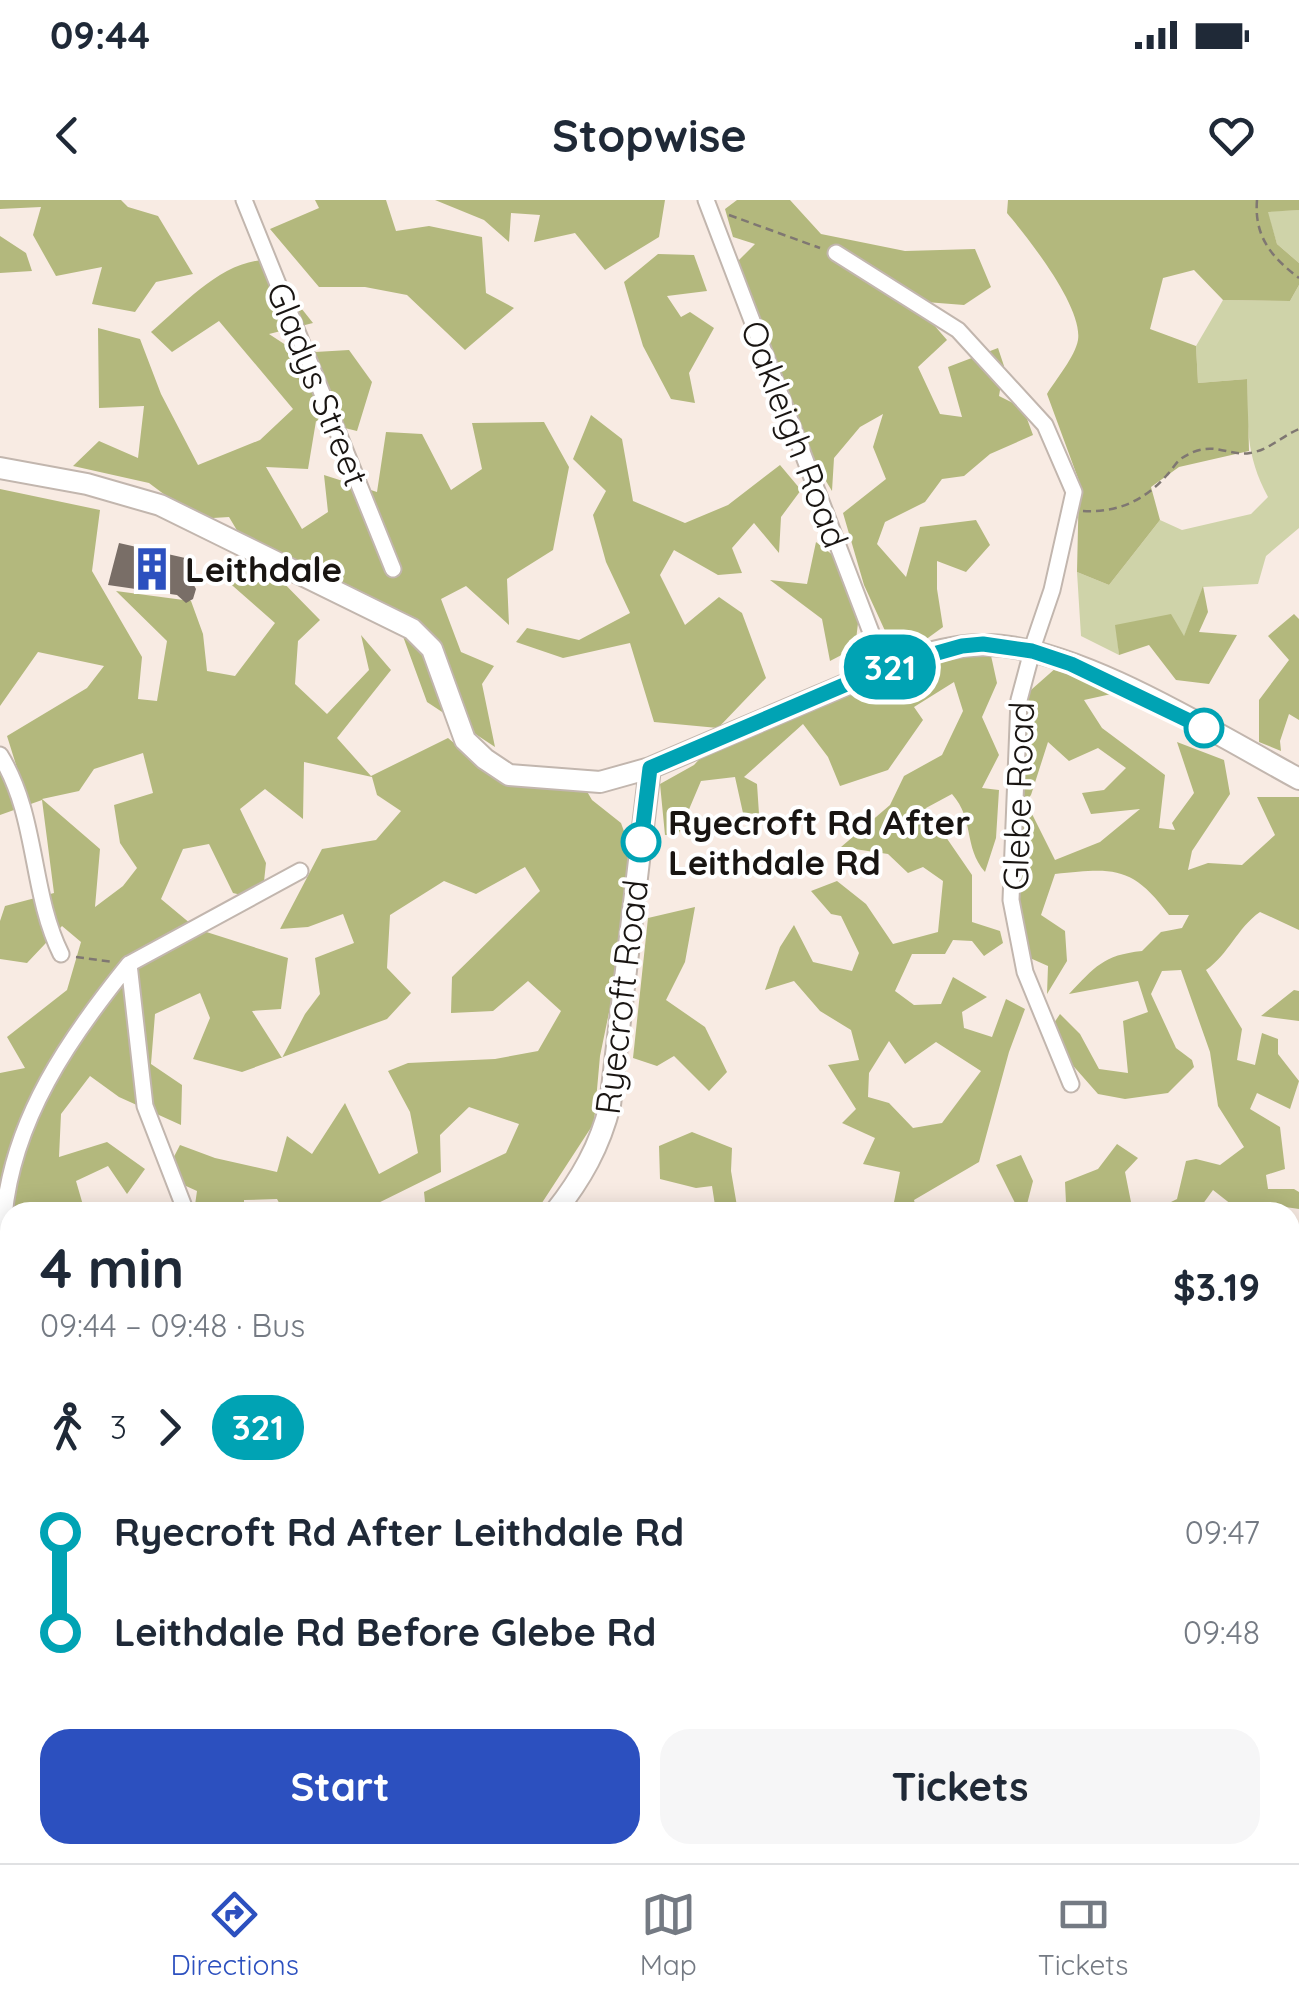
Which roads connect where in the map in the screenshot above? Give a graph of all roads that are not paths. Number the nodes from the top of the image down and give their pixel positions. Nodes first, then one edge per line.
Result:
1 (244, 200) edge
2 (707, 204) edge
3 (836, 253) road end
4 (0, 468) edge
5 (392, 569) dead end
6 (1032, 651) junction
7 (884, 668) junction
8 (0, 755) edge
9 (650, 768) junction
10 (1299, 779) edge
11 (300, 872) dead end
12 (61, 954) road end
13 (129, 964) junction
14 (1070, 1084) dead end
15 (6, 1202) edge
16 (182, 1202) edge
17 (562, 1202) edge

1 - 5 street, Gladys Street
2 - 7 street, Oakleigh Road
3 - 6 street, Glebe Road
4 - 9 street
6 - 7 street
6 - 10 street
6 - 14 street, Glebe Road
7 - 9 street
8 - 12 street
9 - 17 street, Ryecroft Road
11 - 13 street
13 - 15 street
13 - 16 street

